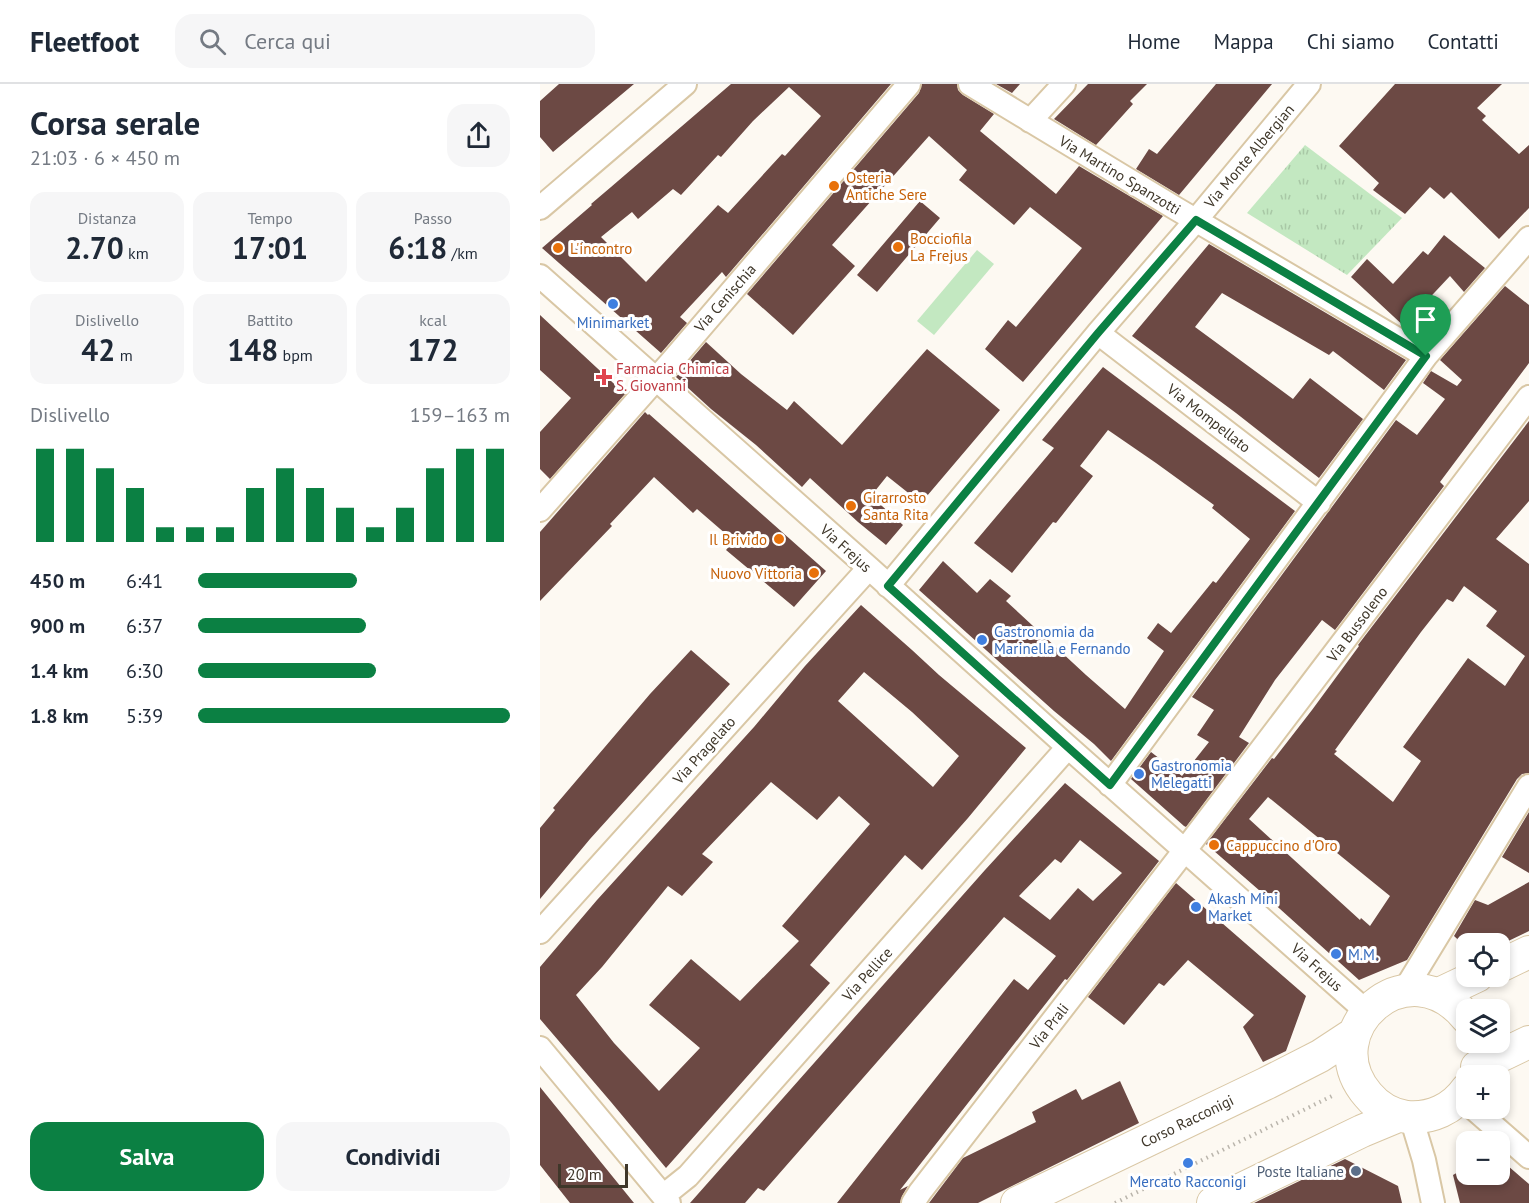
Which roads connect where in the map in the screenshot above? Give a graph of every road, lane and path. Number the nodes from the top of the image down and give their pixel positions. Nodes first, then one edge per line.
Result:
1 (686, 84) edge
2 (909, 84) edge
3 (970, 84) edge
4 (1064, 84) edge
5 (1309, 84) edge
6 (1029, 121) junction
7 (540, 207) edge
8 (1196, 220) junction
9 (1529, 238) edge
10 (540, 276) edge
11 (1098, 333) junction
12 (1426, 356) junction
13 (656, 379) junction
14 (1529, 397) edge
15 (1319, 503) junction
16 (540, 510) edge
17 (869, 568) junction
18 (888, 586) junction
19 (1068, 747) junction
20 (1110, 785) junction
21 (1529, 786) edge
22 (1185, 850) junction
23 (540, 932) edge
24 (1529, 952) edge
25 (1510, 961) edge
26 (1456, 986) edge
27 (1404, 991) junction
28 (1439, 994) junction
29 (1456, 1005) edge
30 (1361, 1022) junction
31 (1529, 1042) edge
32 (540, 1048) edge
33 (1496, 1065) edge
34 (1332, 1096) dead end
35 (1456, 1099) edge
36 (1404, 1116) junction
37 (1499, 1119) edge
38 (1529, 1157) edge
39 (666, 1200) edge
40 (913, 1203) edge
41 (1017, 1203) edge
42 (1115, 1203) edge
43 (1213, 1203) edge
44 (1433, 1203) edge

1 - 7 street
2 - 13 street, Via Cenischia
3 - 6 street, Via Martino Spanzotti
4 - 6 street
5 - 8 street, Via Monte Albergian
6 - 8 street, Via Martino Spanzotti
8 - 11 street, Via Monte Albergian
8 - 12 street, Via Martino Spanzotti
9 - 12 street
10 - 13 street, Via Frejus
11 - 15 street, Via Mompellato
11 - 18 street, Via Monte Albergian
12 - 15 street
13 - 16 street, Via Cenischia
13 - 17 street, Via Frejus
14 - 22 street, Via Bussoleno
15 - 20 street
17 - 18 street, Via Frejus
17 - 23 street, Via Pragelato
18 - 19 street, Via Frejus
19 - 20 street, Via Frejus
19 - 39 street, Via Pellice
20 - 22 street, Via Frejus
21 - 27 street
22 - 30 street, Via Frejus
22 - 40 street, Via Prali
24 - 25 street
26 - 28 street
27 - 28 street
27 - 30 street, Corso Racconigi
28 - 29 street
30 - 36 street
30 - 41 street, Corso Racconigi
31 - 33 street
32 - 39 street
34 - 42 path
35 - 36 street
36 - 43 street
36 - 44 street
37 - 38 street

